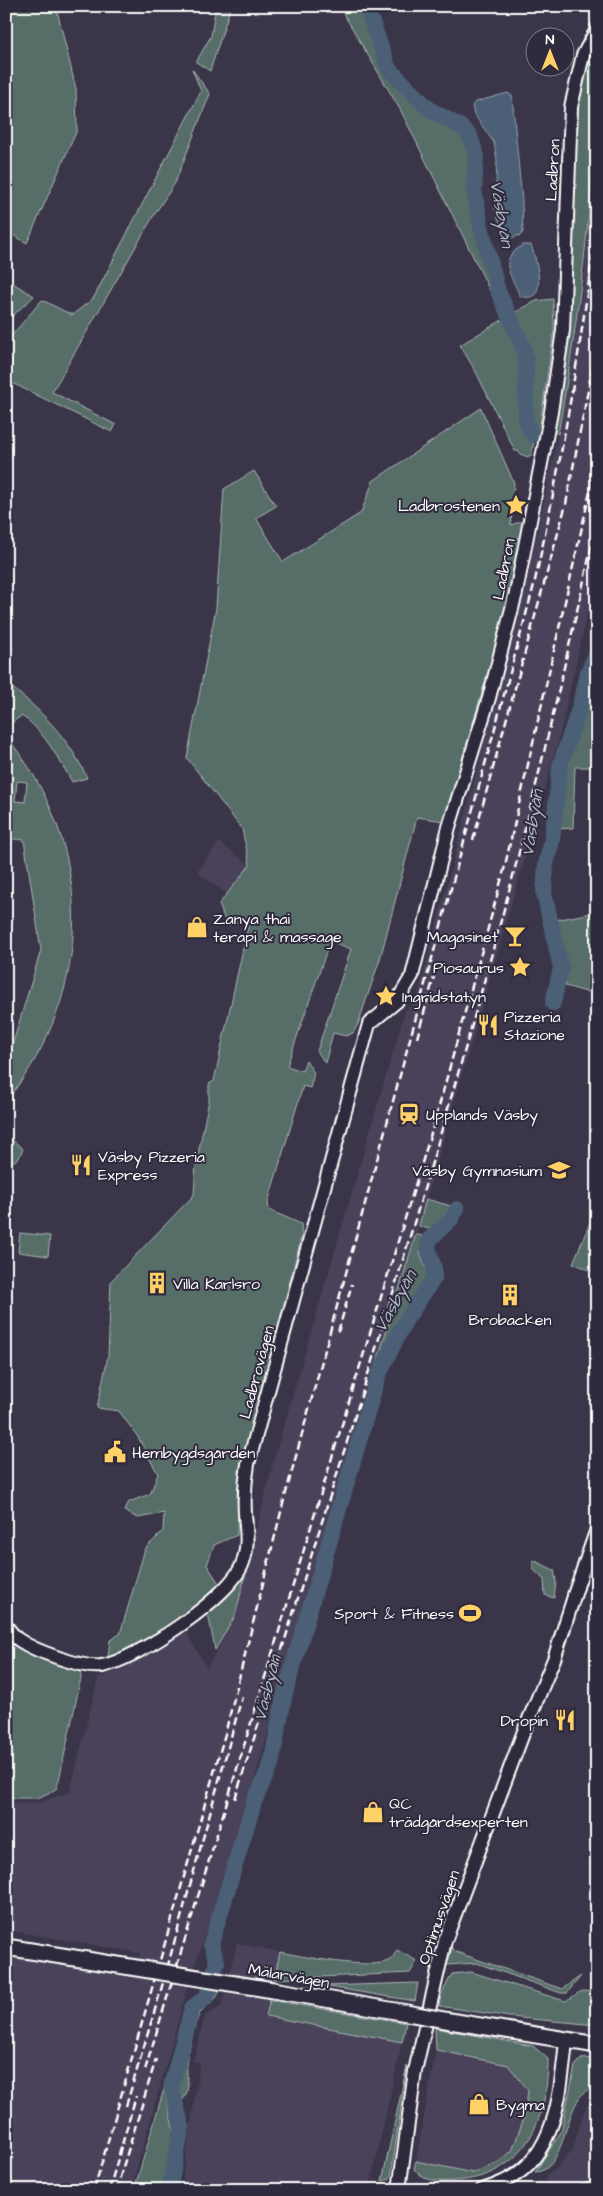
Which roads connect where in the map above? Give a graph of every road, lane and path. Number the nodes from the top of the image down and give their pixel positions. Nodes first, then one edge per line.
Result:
1 (597, 29) edge
2 (406, 989) joint
3 (597, 1529) edge
4 (6, 1626) edge
5 (6, 1947) edge
6 (566, 2040) junction
7 (597, 2045) edge
8 (399, 2190) edge
9 (482, 2190) edge

1 - 2 street, Ladbron
2 - 4 street, Ladbrovägen
3 - 8 street, Optimusvägen
5 - 6 main road, Mälarvägen, bridge
6 - 7 main road, Mälarvägen
6 - 9 street

